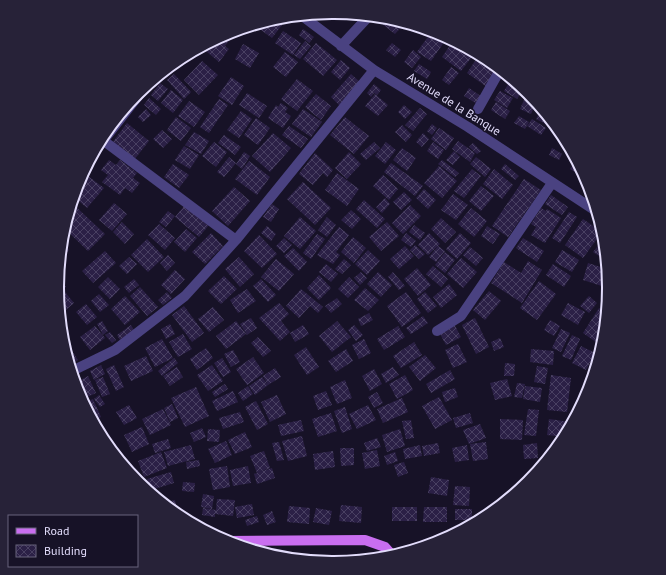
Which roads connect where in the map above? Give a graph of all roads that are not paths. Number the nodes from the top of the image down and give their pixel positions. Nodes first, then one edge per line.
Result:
1 (308, 20) edge
2 (365, 21) edge
3 (341, 46) junction
4 (374, 70) junction
5 (497, 75) edge
6 (478, 109) dead end
7 (107, 143) edge
8 (552, 184) junction
9 (589, 206) edge
10 (236, 240) junction
11 (437, 331) dead end
12 (77, 368) edge
13 (244, 541) edge
14 (388, 550) edge

1 - 3 street, Avenue de la Banque
2 - 3 street
3 - 4 street, Avenue de la Banque
4 - 8 street, Avenue de la Banque
4 - 10 street
5 - 6 street
7 - 10 street
8 - 9 street, Avenue de la Banque
8 - 11 street
10 - 12 street
13 - 14 main road

